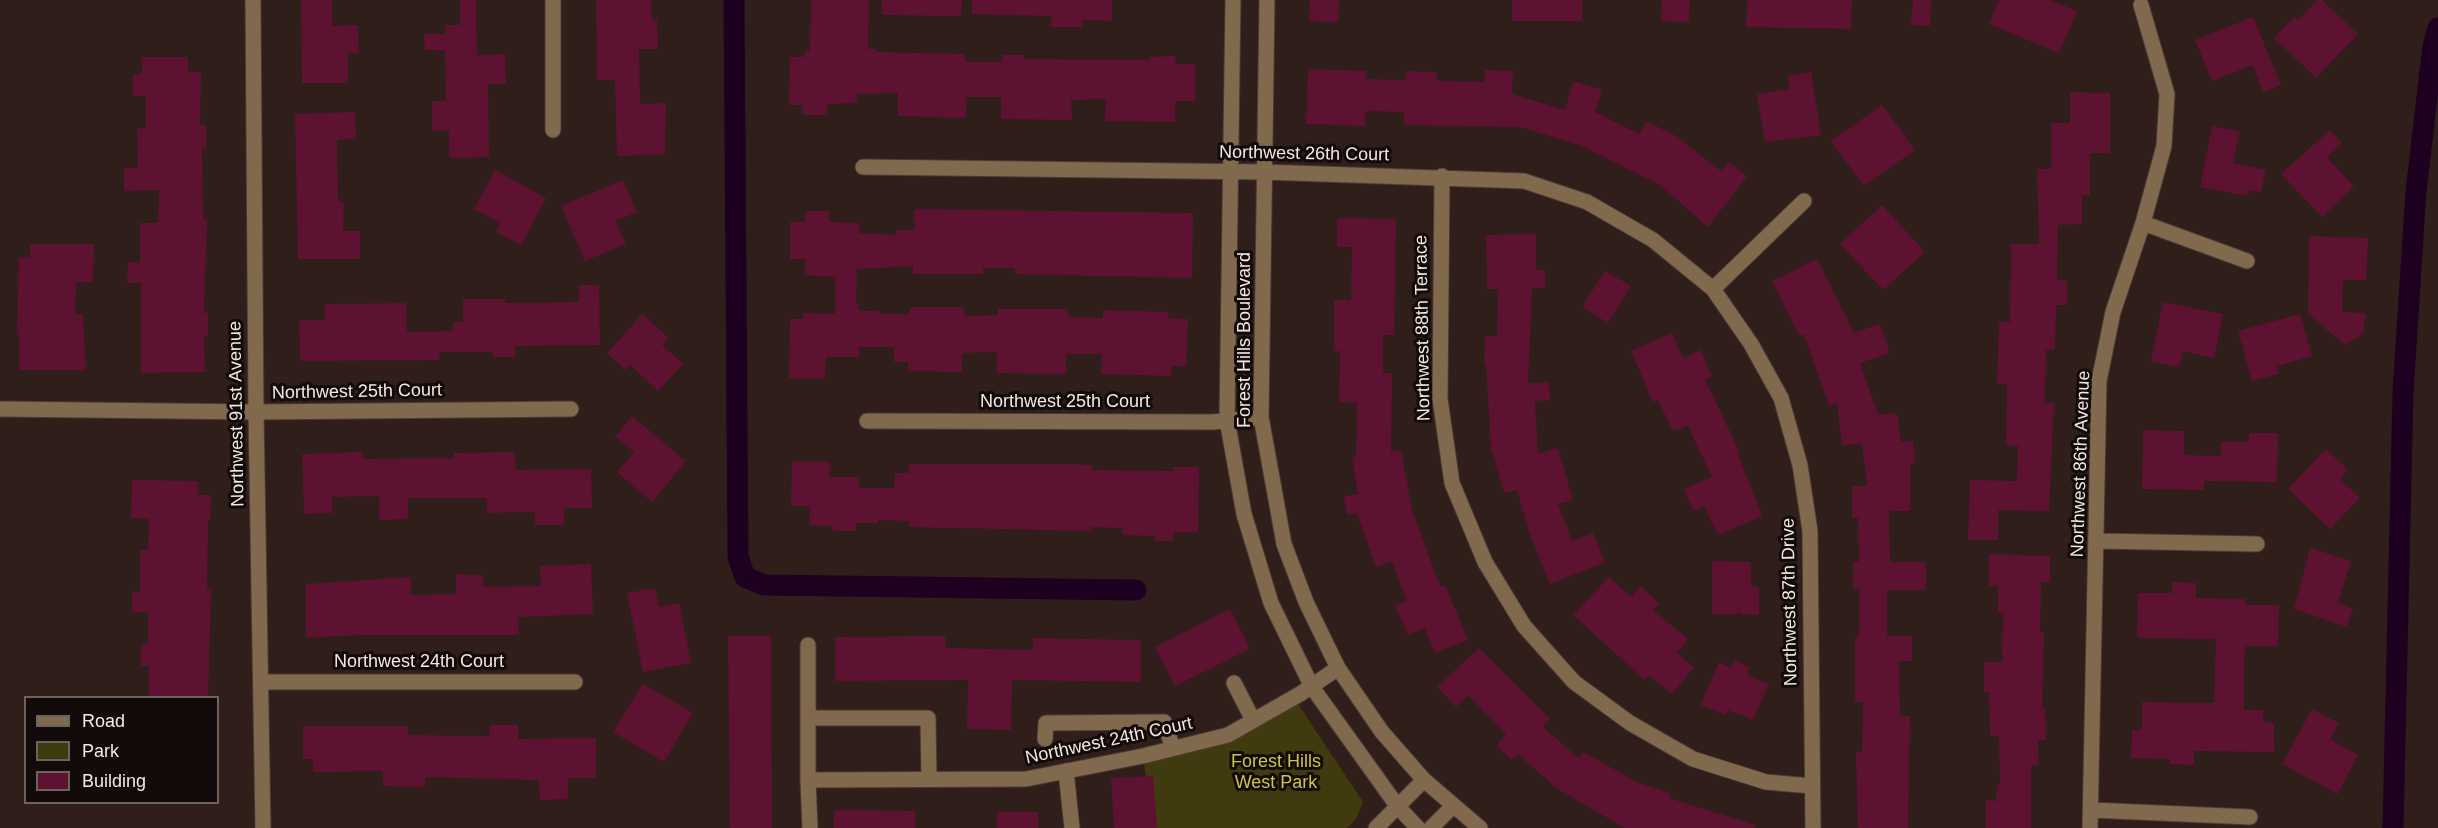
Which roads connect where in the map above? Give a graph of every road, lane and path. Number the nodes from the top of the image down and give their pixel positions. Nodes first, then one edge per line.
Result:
1 (253, 0) edge
2 (553, 0) edge
3 (1233, 0) edge
4 (1267, 0) edge
5 (2142, 2) edge
6 (553, 130) dead end
7 (862, 167) dead end
8 (1230, 172) junction
9 (1264, 172) junction
10 (1442, 176) junction
11 (1804, 201) dead end
12 (2143, 223) junction
13 (2247, 261) dead end
14 (1713, 289) junction
15 (0, 409) edge
16 (572, 409) dead end
17 (256, 412) junction
18 (1261, 417) junction
19 (1227, 420) junction
20 (867, 421) dead end
21 (2098, 541) junction
22 (2256, 544) dead end
23 (808, 645) dead end
24 (1338, 668) junction
25 (262, 682) junction
26 (575, 682) dead end
27 (1234, 683) dead end
28 (1312, 687) junction
29 (808, 718) junction
30 (1254, 720) junction
31 (1045, 739) dead end
32 (1173, 748) junction
33 (1066, 771) junction
34 (929, 779) junction
35 (808, 780) junction
36 (1424, 780) junction
37 (1812, 786) junction
38 (1398, 807) junction
39 (1452, 807) junction
40 (2091, 810) junction
41 (2250, 817) dead end
42 (263, 828) edge
43 (810, 828) edge
44 (1072, 828) edge
45 (1376, 828) edge
46 (1418, 828) edge
47 (1431, 828) edge
48 (1480, 828) edge
49 (1813, 828) edge
50 (2090, 828) edge

1 - 17 street, Northwest 91st Avenue
2 - 6 street
3 - 8 street, Forest Hills Boulevard
4 - 9 street, Forest Hills Boulevard
5 - 12 street, Northwest 86th Avenue
7 - 8 street, Northwest 26th Court
8 - 9 street, Northwest 26th Court
8 - 19 street, Forest Hills Boulevard
9 - 10 street, Northwest 26th Court
9 - 18 street, Forest Hills Boulevard
10 - 14 street, Northwest 26th Court
10 - 37 street, Northwest 88th Terrace
11 - 14 street
12 - 13 street
12 - 21 street, Northwest 86th Avenue
14 - 37 street, Northwest 87th Drive
15 - 17 street, Northwest 25th Court
16 - 17 street, Northwest 25th Court
17 - 25 street, Northwest 91st Avenue
18 - 19 street, Northwest 25th Court
18 - 24 street, Forest Hills Boulevard
19 - 20 street, Northwest 25th Court
19 - 28 street, Forest Hills Boulevard
21 - 22 street
21 - 40 street, Northwest 86th Avenue
23 - 29 street
24 - 28 street, Northwest 24th Court
24 - 36 street, Forest Hills Boulevard
25 - 26 street, Northwest 24th Court
25 - 42 street, Northwest 91st Avenue
27 - 30 street
28 - 30 street, Northwest 24th Court
28 - 38 street, Forest Hills Boulevard
29 - 34 street
29 - 35 street
30 - 32 street, Northwest 24th Court
31 - 32 street
32 - 33 street, Northwest 24th Court
33 - 34 street, Northwest 24th Court
33 - 44 street
34 - 35 street, Northwest 24th Court
35 - 43 street
36 - 38 street
36 - 39 street, Forest Hills Boulevard
37 - 49 street, Northwest 87th Drive
38 - 45 street
38 - 46 street, Forest Hills Boulevard
39 - 47 street
39 - 48 street, Forest Hills Boulevard
40 - 41 street
40 - 50 street, Northwest 86th Avenue

